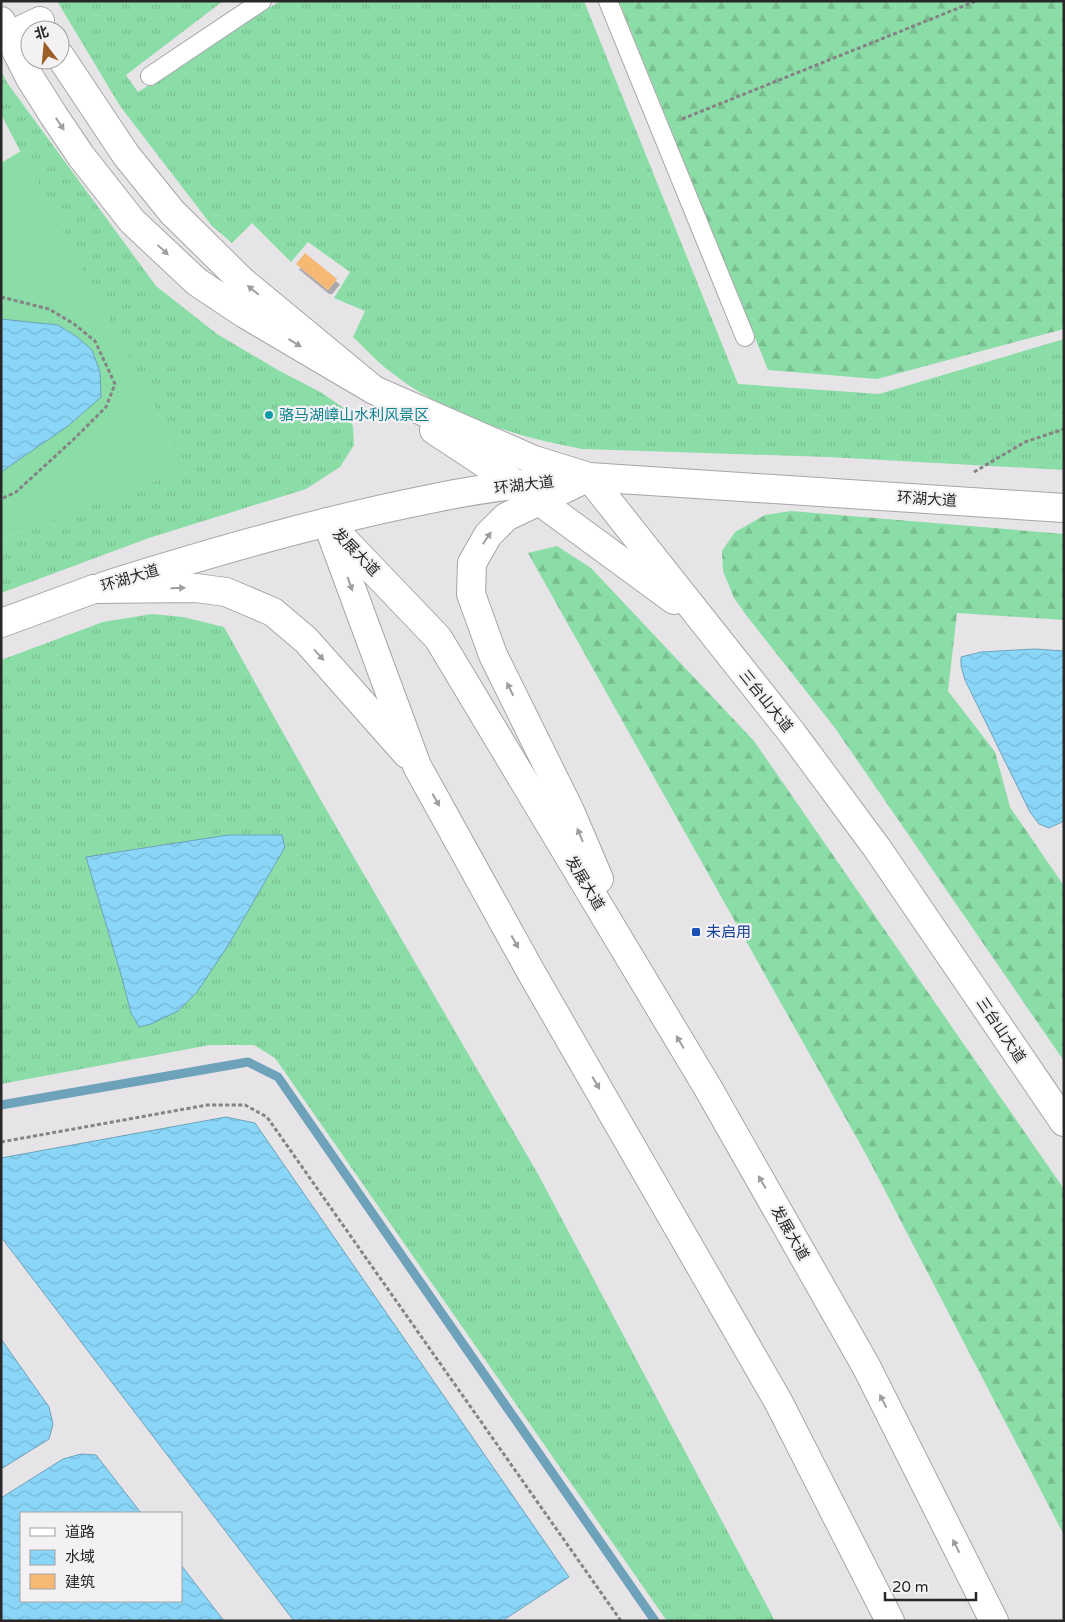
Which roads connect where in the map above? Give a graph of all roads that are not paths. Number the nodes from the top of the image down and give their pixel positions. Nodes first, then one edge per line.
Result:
1 (262, 1) edge
2 (608, 1) edge
3 (38, 17) edge
4 (5, 29) edge
5 (69, 70) edge
6 (150, 76) dead end
7 (77, 83) junction
8 (45, 102) junction
9 (745, 337) dead end
10 (374, 390) junction
11 (589, 477) junction
12 (516, 484) junction
13 (539, 501) junction
14 (1064, 508) edge
15 (327, 522) junction
16 (94, 589) junction
17 (699, 618) junction
18 (1, 624) edge
19 (417, 766) junction
20 (641, 977) junction
21 (1064, 1122) edge
22 (890, 1621) edge
23 (994, 1621) edge

1 - 6 lane
2 - 9 lane
3 - 4 main road
4 - 8 main road
5 - 7 main road
7 - 8 main road
10 -> 7 main road
8 -> 10 main road
10 - 11 main road
10 - 12 main road
11 - 12 main road, 环湖大道
11 - 13 main road
11 - 14 main road, 环湖大道
11 - 17 main road, 三台山大道
12 - 13 main road
12 - 15 main road, 环湖大道
13 - 17 main road
20 -> 13 main road
15 - 16 main road, 环湖大道
15 -> 19 main road, 发展大道
15 - 20 main road, 发展大道
16 - 18 main road, 环湖大道
16 -> 19 main road
17 - 21 main road, 三台山大道
19 -> 22 main road, 发展大道
23 -> 20 main road, 发展大道

